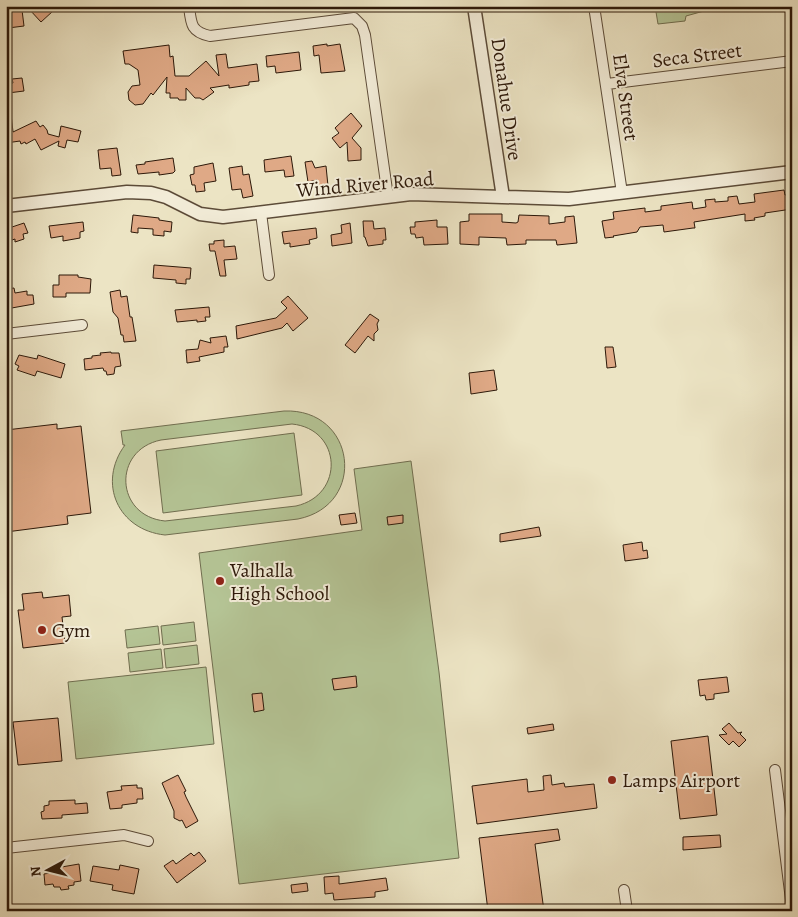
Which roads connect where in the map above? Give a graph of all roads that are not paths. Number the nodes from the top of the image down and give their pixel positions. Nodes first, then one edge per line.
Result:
1 (189, 6) edge
2 (474, 6) edge
3 (594, 6) edge
4 (792, 61) edge
5 (607, 84) junction
6 (792, 172) edge
7 (622, 193) junction
8 (388, 197) junction
9 (503, 197) junction
10 (6, 206) edge
11 (261, 213) junction
12 (269, 275) dead end
13 (82, 326) dead end
14 (6, 334) edge
15 (776, 770) dead end
16 (148, 841) dead end
17 (6, 848) edge
18 (624, 890) dead end
19 (792, 908) edge
20 (627, 911) edge

1 - 8 street
2 - 9 street, Donahue Drive
3 - 5 street, Elva Street
4 - 5 street, Seca Street
5 - 7 street, Elva Street
6 - 7 street, Wind River Road
7 - 9 street, Wind River Road
8 - 9 street, Wind River Road
8 - 11 street, Wind River Road
10 - 11 street, Wind River Road
11 - 12 street
13 - 14 street
15 - 19 street
16 - 17 street
18 - 20 street

